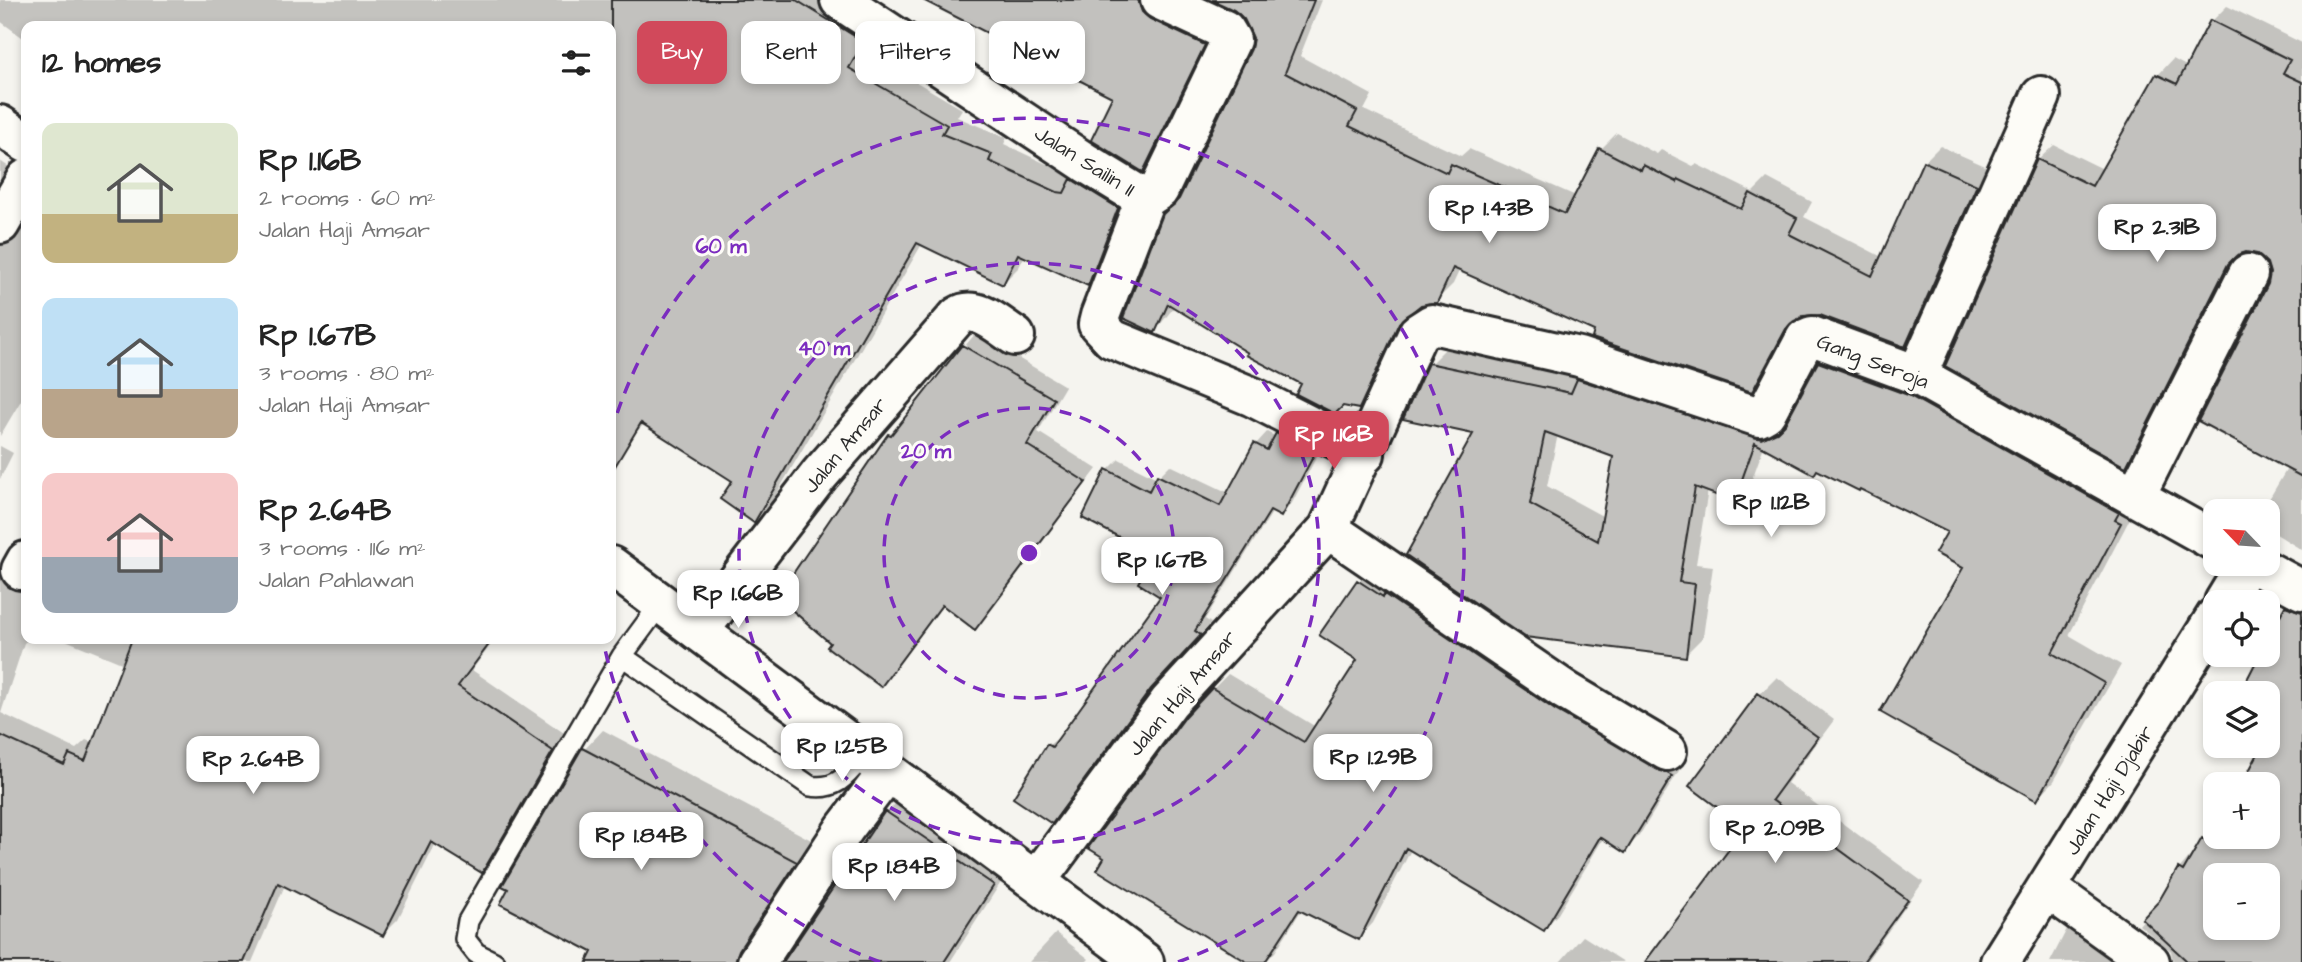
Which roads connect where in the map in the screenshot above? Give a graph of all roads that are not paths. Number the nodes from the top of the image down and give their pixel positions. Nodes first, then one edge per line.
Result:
1 (840, 0) edge
2 (1160, 0) edge
3 (2041, 96) dead end
4 (0, 125) edge
5 (21, 140) edge
6 (21, 188) edge
7 (1145, 199) junction
8 (0, 224) edge
9 (2248, 274) dead end
10 (1426, 326) joint
11 (1015, 336) dead end
12 (1917, 375) junction
13 (1365, 454) junction
14 (2135, 497) junction
15 (1328, 529) junction
16 (2203, 535) edge
17 (616, 570) edge
18 (2276, 576) edge
19 (2302, 590) edge
20 (661, 603) junction
21 (699, 631) junction
22 (2203, 637) edge
23 (622, 656) junction
24 (1667, 751) dead end
25 (875, 764) junction
26 (1037, 880) junction
27 (2047, 888) junction
28 (494, 962) edge
29 (757, 962) edge
30 (1144, 962) edge
31 (2000, 962) edge
32 (2150, 962) edge

1 - 7 street, Jalan Sailin II
2 - 7 street
3 - 12 street
4 - 5 street
6 - 8 street
7 - 13 street, Jalan Sailin II
9 - 14 street
10 - 12 street, Gang Seroja
10 - 13 street, Jalan Haji Amsar
11 - 21 street, Jalan Amsar
12 - 14 street, Gang Seroja
13 - 15 street, Jalan Haji Amsar
14 - 16 street, Gang Seroja
15 - 24 street
15 - 26 street, Jalan Haji Amsar
17 - 20 street
18 - 19 street
20 - 21 street
20 - 23 lane
21 - 25 street
22 - 27 street, Jalan Haji Djabir
23 - 25 lane
23 - 28 lane
25 - 26 street
25 - 29 street
26 - 30 street
27 - 31 street, Jalan Haji Djabir
27 - 32 street

